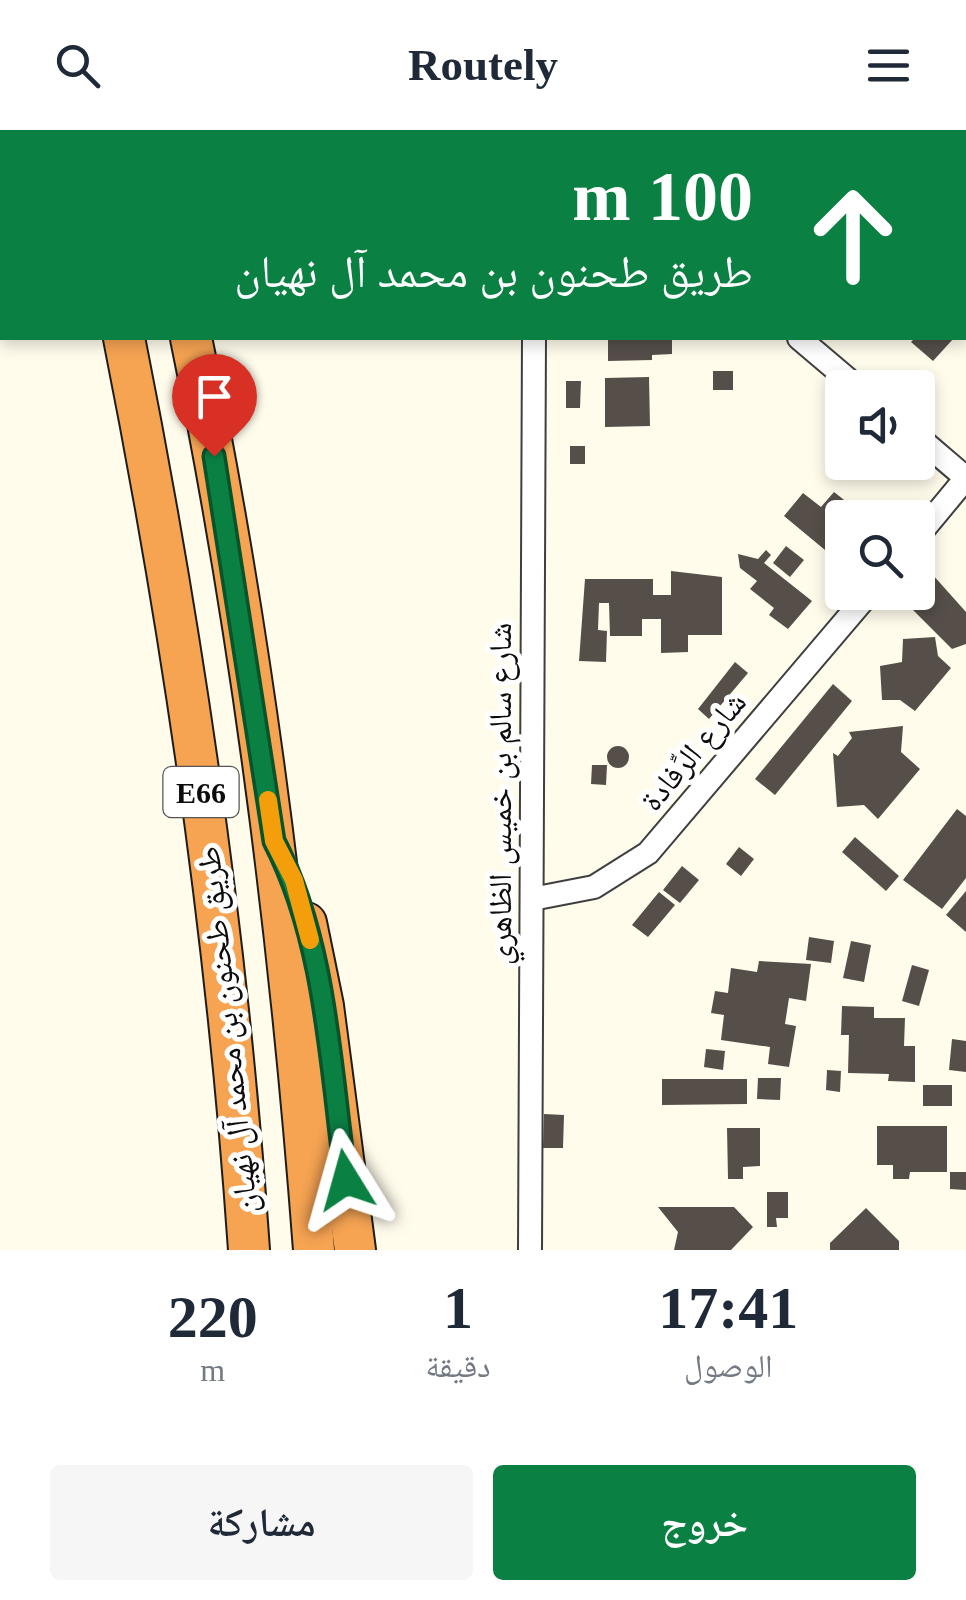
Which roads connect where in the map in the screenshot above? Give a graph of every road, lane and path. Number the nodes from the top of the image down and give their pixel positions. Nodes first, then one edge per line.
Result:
1 (124, 340) edge
2 (190, 340) edge
3 (534, 340) edge
4 (801, 340) edge
5 (837, 370) edge
6 (935, 452) edge
7 (966, 478) edge
8 (935, 515) edge
9 (855, 610) edge
10 (274, 841) junction
11 (532, 899) junction
12 (249, 1250) edge
13 (314, 1250) edge
14 (355, 1250) edge
15 (530, 1250) edge

1 - 12 highway, طريق طحنون بن محمد آل نهيان / E66
2 - 10 highway, طريق طحنون بن محمد آل نهيان / E66
3 - 11 street, شارع سالم بن خميس الظاهري
4 - 5 street
6 - 7 street
7 - 8 street
9 - 11 street, شارع الرِّفادة
10 - 13 highway, طريق طحنون بن محمد آل نهيان / E66
10 - 14 highway
11 - 15 street, شارع سالم بن خميس الظاهري

